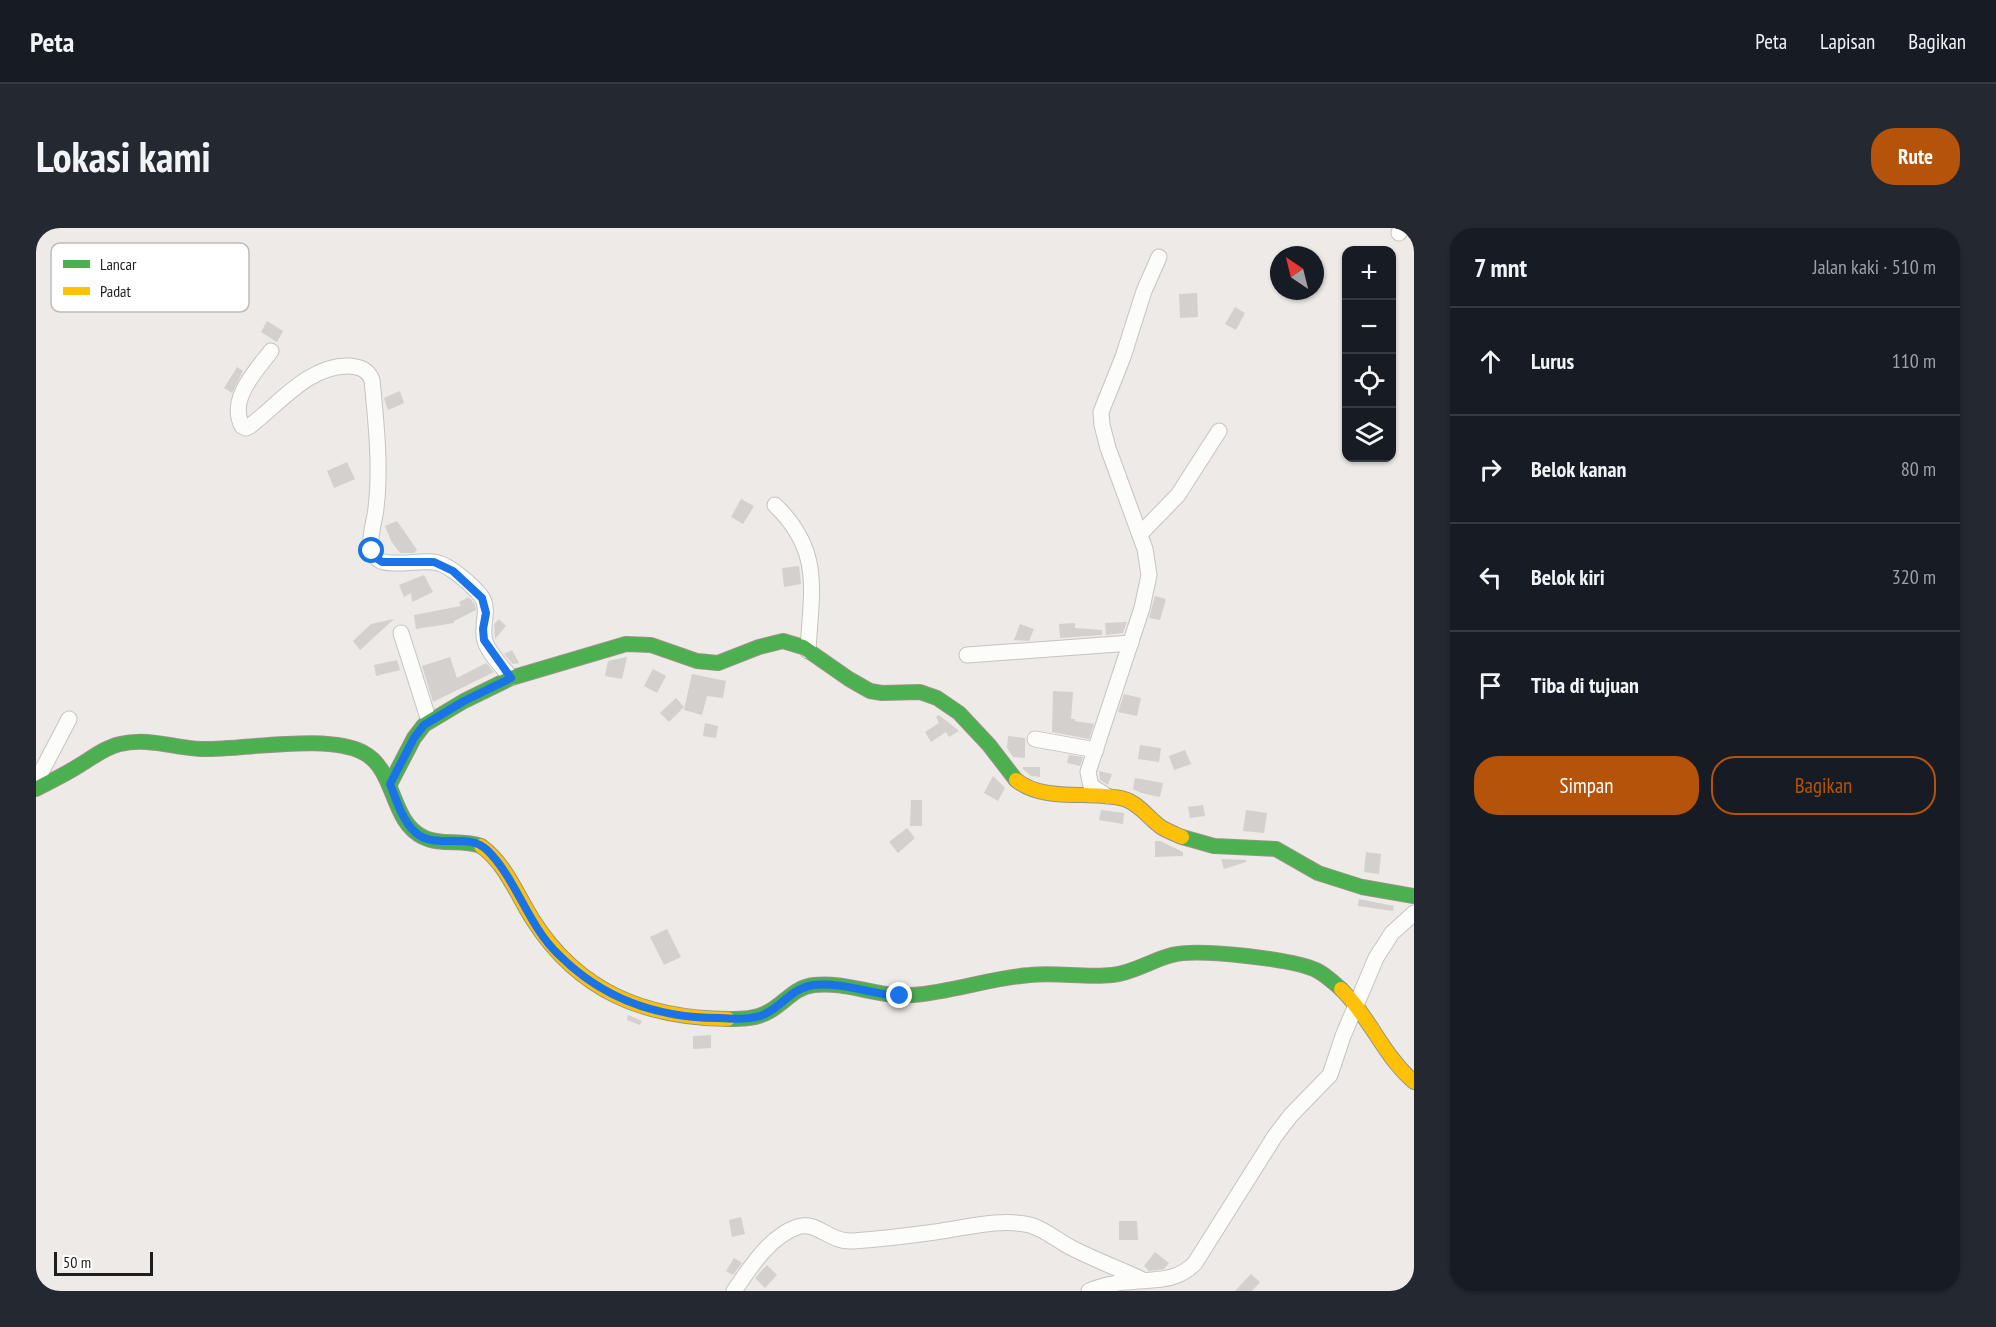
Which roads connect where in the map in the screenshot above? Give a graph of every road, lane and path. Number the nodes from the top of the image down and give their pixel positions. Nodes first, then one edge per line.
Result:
1 (1159, 257) dead end
2 (271, 351) dead end
3 (1219, 431) dead end
4 (775, 505) dead end
5 (1140, 534) junction
6 (401, 633) dead end
7 (1131, 643) junction
8 (808, 651) junction
9 (967, 655) dead end
10 (511, 678) junction
11 (69, 719) dead end
12 (429, 721) junction
13 (1035, 739) dead end
14 (1096, 750) junction
15 (36, 782) edge
16 (390, 784) junction
17 (36, 789) edge
18 (1107, 796) junction
19 (1414, 896) edge
20 (1414, 913) edge
21 (1355, 1007) junction
22 (1414, 1082) edge
23 (1143, 1281) junction
24 (734, 1291) edge
25 (1089, 1291) edge

1 - 5 street
2 - 10 street
3 - 5 street
4 - 8 street
5 - 7 street
6 - 12 street
7 - 9 street
7 - 14 street
8 - 10 street
8 - 18 street
10 - 12 street
11 - 15 street
12 - 16 street
13 - 14 street
14 - 18 street
16 - 17 street
16 - 21 street
18 - 19 street
20 - 21 street
21 - 22 street
21 - 23 street
23 - 24 street
23 - 25 street

